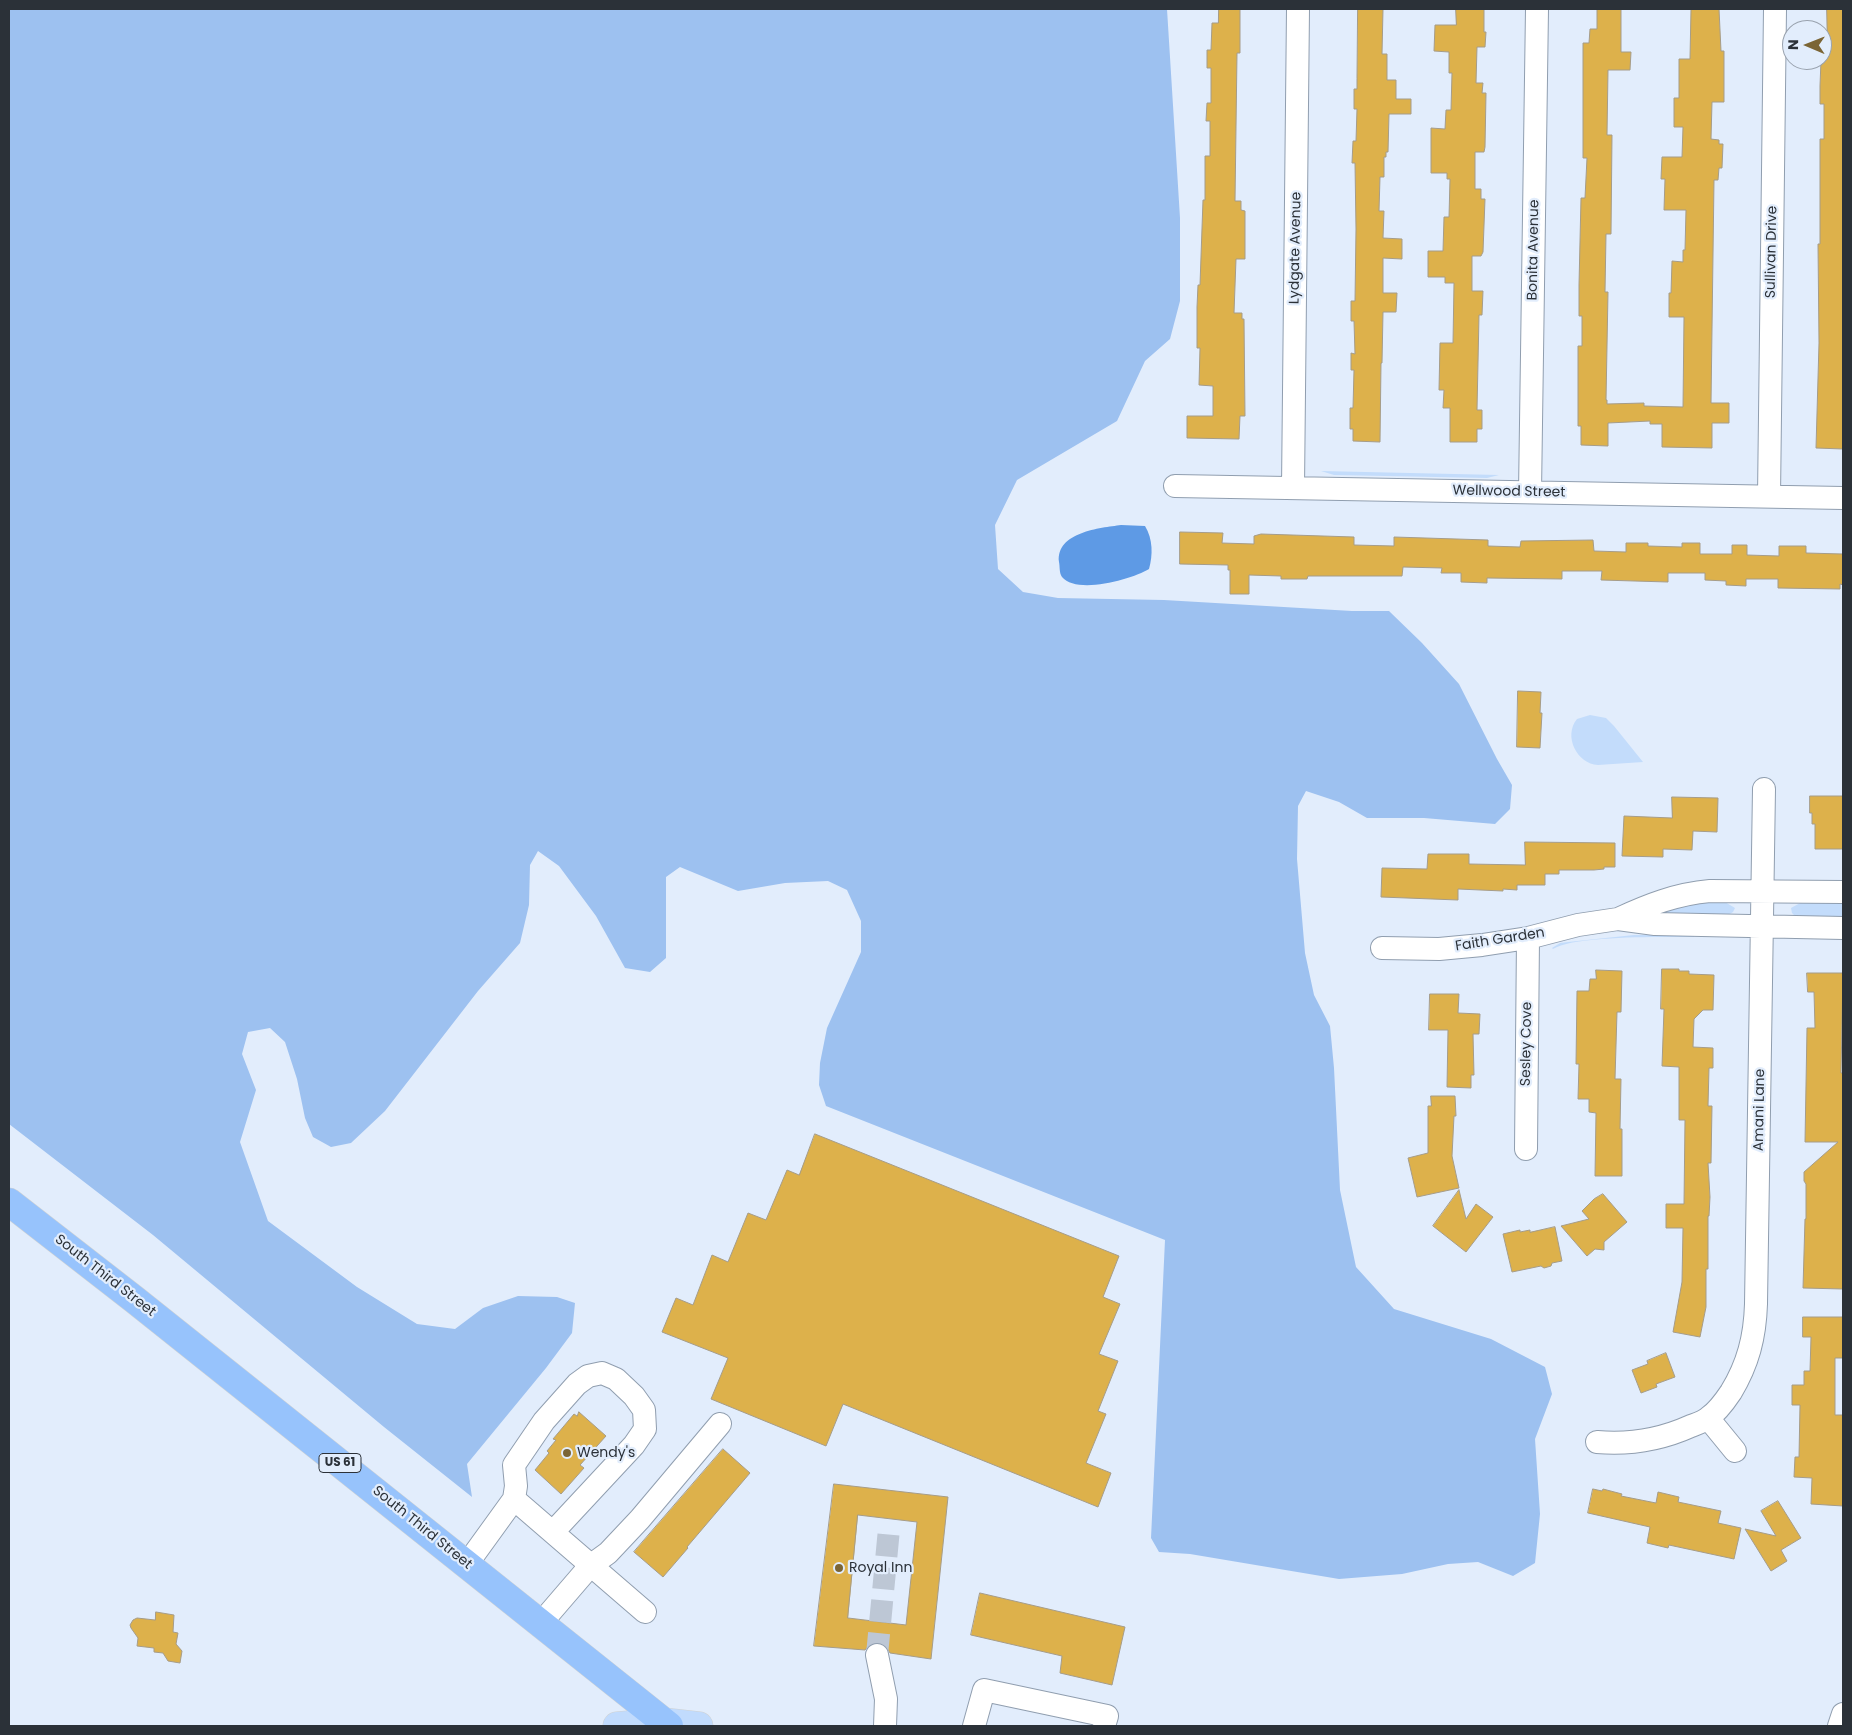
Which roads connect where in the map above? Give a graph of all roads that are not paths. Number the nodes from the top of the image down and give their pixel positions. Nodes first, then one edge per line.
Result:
1 (1298, 9) edge
2 (1537, 9) edge
3 (1776, 9) edge
4 (1175, 486) dead end
5 (1293, 488) junction
6 (1530, 492) junction
7 (1769, 496) junction
8 (1843, 498) edge
9 (1764, 789) dead end
10 (1763, 892) junction
11 (1843, 892) edge
12 (1618, 919) junction
13 (1763, 926) junction
14 (1843, 928) edge
15 (1528, 938) junction
16 (1382, 948) dead end
17 (1526, 1149) dead end
18 (9, 1202) edge
19 (1708, 1418) junction
20 (720, 1424) dead end
21 (1597, 1442) dead end
22 (1734, 1452) dead end
23 (514, 1499) junction
24 (553, 1532) junction
25 (467, 1564) junction
26 (590, 1566) junction
27 (645, 1612) dead end
28 (541, 1623) junction
29 (877, 1655) tunnel mouth
30 (1843, 1714) edge
31 (666, 1724) edge
32 (617, 1726) edge
33 (699, 1726) edge
34 (885, 1726) edge
35 (974, 1726) edge
36 (1104, 1726) edge
37 (1839, 1726) edge

1 - 5 street, Lydgate Avenue
2 - 6 street, Bonita Avenue
3 - 7 street, Sullivan Drive
4 - 5 street, Wellwood Street
5 - 6 street, Wellwood Street
6 - 7 street, Wellwood Street
7 - 8 street, Wellwood Street
9 - 10 street, Amani Lane
10 - 11 street, Faith Garden
10 - 12 street, Faith Garden
10 - 13 street, Amani Lane
12 - 13 street, Faith Garden
12 - 15 street, Faith Garden
13 - 14 street, Faith Garden
13 - 19 street, Amani Lane
15 - 16 street, Faith Garden
15 - 17 street, Sesley Cove
18 - 25 highway, South Third Street / US 61
19 - 21 street
19 - 22 street
20 - 26 street
23 - 24 street
23 - 24 street
23 - 25 street
24 - 26 street
25 - 28 highway, South Third Street / US 61
26 - 27 street
26 - 28 street
28 - 31 highway, South Third Street / US 61
29 - 34 street
30 - 37 street
31 - 32 main road
31 - 33 main road
35 - 36 street

